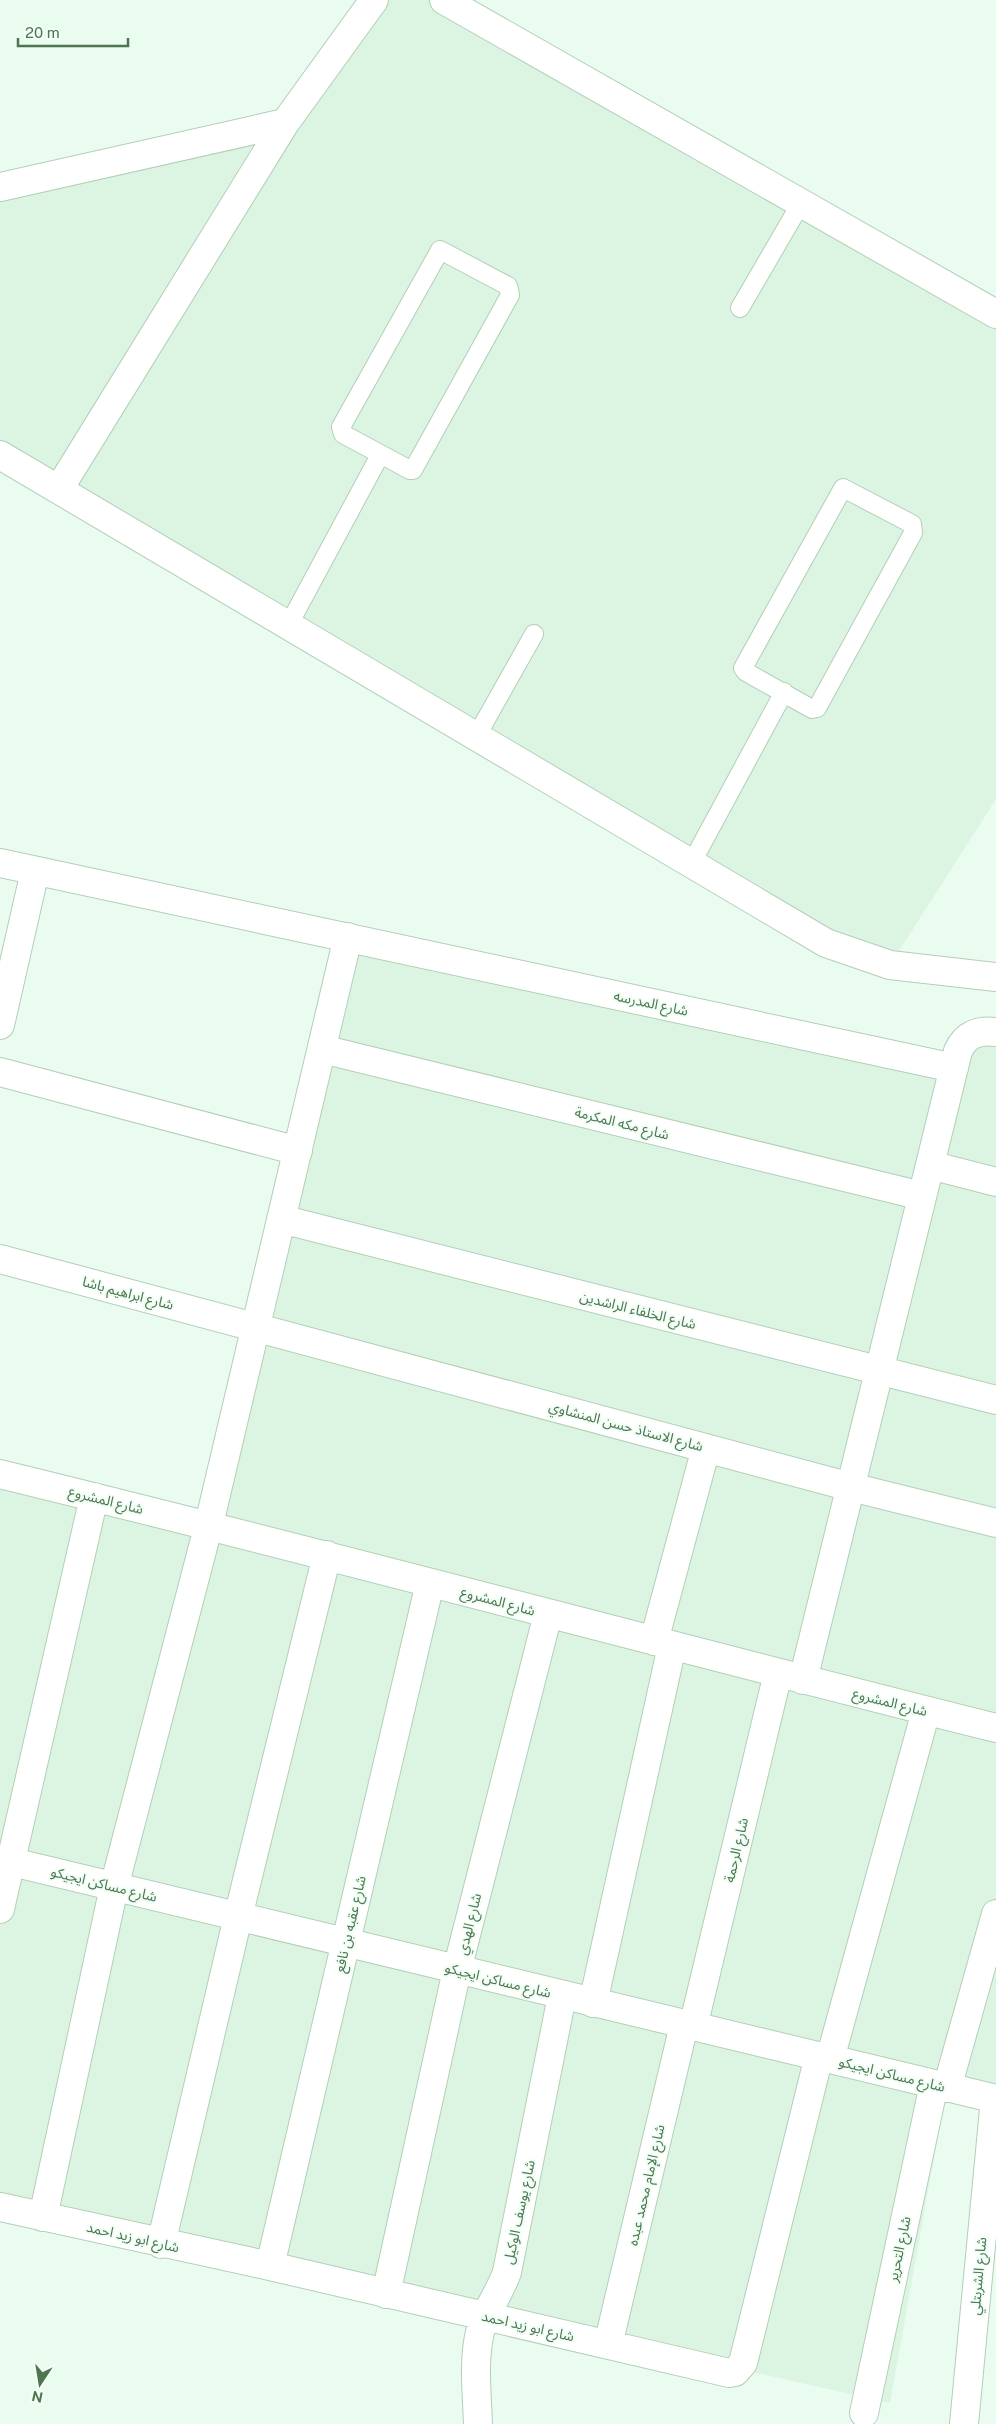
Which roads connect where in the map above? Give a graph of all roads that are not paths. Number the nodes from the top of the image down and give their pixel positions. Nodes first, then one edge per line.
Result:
1 (374, 0) edge
2 (444, 0) edge
3 (285, 123) junction
4 (0, 187) edge
5 (800, 203) junction
6 (740, 308) dead end
7 (996, 314) edge
8 (380, 454) junction
9 (0, 455) edge
10 (58, 490) junction
11 (288, 626) junction
12 (534, 634) dead end
13 (784, 692) junction
14 (476, 736) junction
15 (0, 863) edge
16 (692, 864) junction
17 (35, 871) junction
18 (348, 937) junction
19 (996, 977) edge
20 (0, 1025) edge
21 (996, 1032) edge
22 (322, 1050) junction
23 (954, 1068) junction
24 (0, 1072) edge
25 (298, 1151) junction
26 (930, 1165) junction
27 (996, 1182) edge
28 (922, 1196) junction
29 (281, 1219) junction
30 (0, 1259) edge
31 (256, 1327) junction
32 (879, 1371) junction
33 (996, 1400) edge
34 (706, 1448) junction
35 (0, 1474) edge
36 (850, 1487) junction
37 (94, 1497) junction
38 (996, 1523) edge
39 (209, 1524) junction
40 (327, 1555) junction
41 (430, 1583) junction
42 (548, 1614) junction
43 (663, 1644) junction
44 (790, 1677) junction
45 (926, 1711) junction
46 (996, 1728) edge
47 (5, 1860) edge
48 (114, 1887) junction
49 (0, 1909) edge
50 (996, 1914) edge
51 (238, 1917) junction
52 (346, 1943) junction
53 (457, 1970) junction
54 (562, 1996) junction
55 (593, 2003) junction
56 (689, 2026) junction
57 (825, 2058) junction
58 (941, 2086) junction
59 (996, 2099) edge
60 (0, 2207) edge
61 (43, 2217) junction
62 (161, 2244) junction
63 (270, 2266) junction
64 (386, 2294) junction
65 (486, 2316) junction
66 (608, 2345) junction
67 (864, 2413) dead end
68 (478, 2424) edge
69 (964, 2424) edge

1 - 3 street
2 - 5 street
3 - 4 street
3 - 10 street
5 - 6 lane
5 - 7 street
8 - 8 lane
8 - 11 lane
9 - 10 street
10 - 11 street
11 - 14 street
12 - 14 lane
13 - 13 lane
13 - 16 lane
14 - 16 street
15 - 17 street, شارع المدرسه
16 - 19 street
17 - 18 street, شارع المدرسه
17 - 20 street
18 - 22 street
18 - 23 street, شارع المدرسه
21 - 23 street, شارع الرحمة
22 - 25 street
22 - 28 street, شارع مكه المكرمة
23 - 26 street, شارع الرحمة
24 - 25 street
25 - 29 street
26 - 27 street
26 - 28 street, شارع الرحمة
28 - 32 street, شارع الرحمة
29 - 31 street
29 - 32 street, شارع الخلفاء الراشدين
30 - 31 street, شارع ابراهيم باشا
31 - 34 street, شارع الاستاذ حسن المنشاوي
31 - 39 street
32 - 33 street, شارع الخلفاء الراشدين
32 - 36 street, شارع الرحمة
34 - 36 street, شارع الاستاذ حسن المنشاوي
34 - 43 street
35 - 37 street, شارع المشروع
36 - 38 street, شارع الاستاذ حسن المنشاوي
36 - 44 street, شارع الرحمة
37 - 39 street, شارع المشروع
37 - 47 street
39 - 40 street, شارع المشروع
39 - 48 street
40 - 41 street, شارع المشروع
40 - 51 street
41 - 42 street, شارع المشروع
41 - 52 street, شارع عقبه بن نافع
42 - 43 street, شارع المشروع
42 - 53 street, شارع الهدي
43 - 44 street, شارع المشروع
43 - 55 street
44 - 45 street, شارع المشروع
44 - 56 street, شارع الرحمة
45 - 46 street, شارع المشروع
45 - 57 street
47 - 48 street, شارع مساكن ايجيكو
47 - 49 street
48 - 51 street, شارع مساكن ايجيكو
48 - 61 street
50 - 58 street, شارع التحرير
51 - 52 street, شارع مساكن ايجيكو
51 - 62 street
52 - 53 street, شارع مساكن ايجيكو
52 - 63 street, شارع عقبه بن نافع
53 - 54 street, شارع مساكن ايجيكو
53 - 64 street, شارع الهدي
54 - 55 street, شارع مساكن ايجيكو
54 - 65 street, شارع يوسف الوكيل
55 - 56 street, شارع مساكن ايجيكو
56 - 57 street, شارع مساكن ايجيكو
56 - 66 street, شارع الإمام محمد عبده
57 - 58 street, شارع مساكن ايجيكو
57 - 66 street, شارع ابو زيد احمد
58 - 59 street, شارع مساكن ايجيكو
58 - 67 street, شارع التحرير
59 - 69 street, شارع الشربتلي
60 - 61 street, شارع ابو زيد احمد
61 - 62 street, شارع ابو زيد احمد
62 - 63 street, شارع ابو زيد احمد
63 - 64 street, شارع ابو زيد احمد
64 - 65 street, شارع ابو زيد احمد
65 - 66 street, شارع ابو زيد احمد
65 - 68 street, شارع يوسف الوكيل

